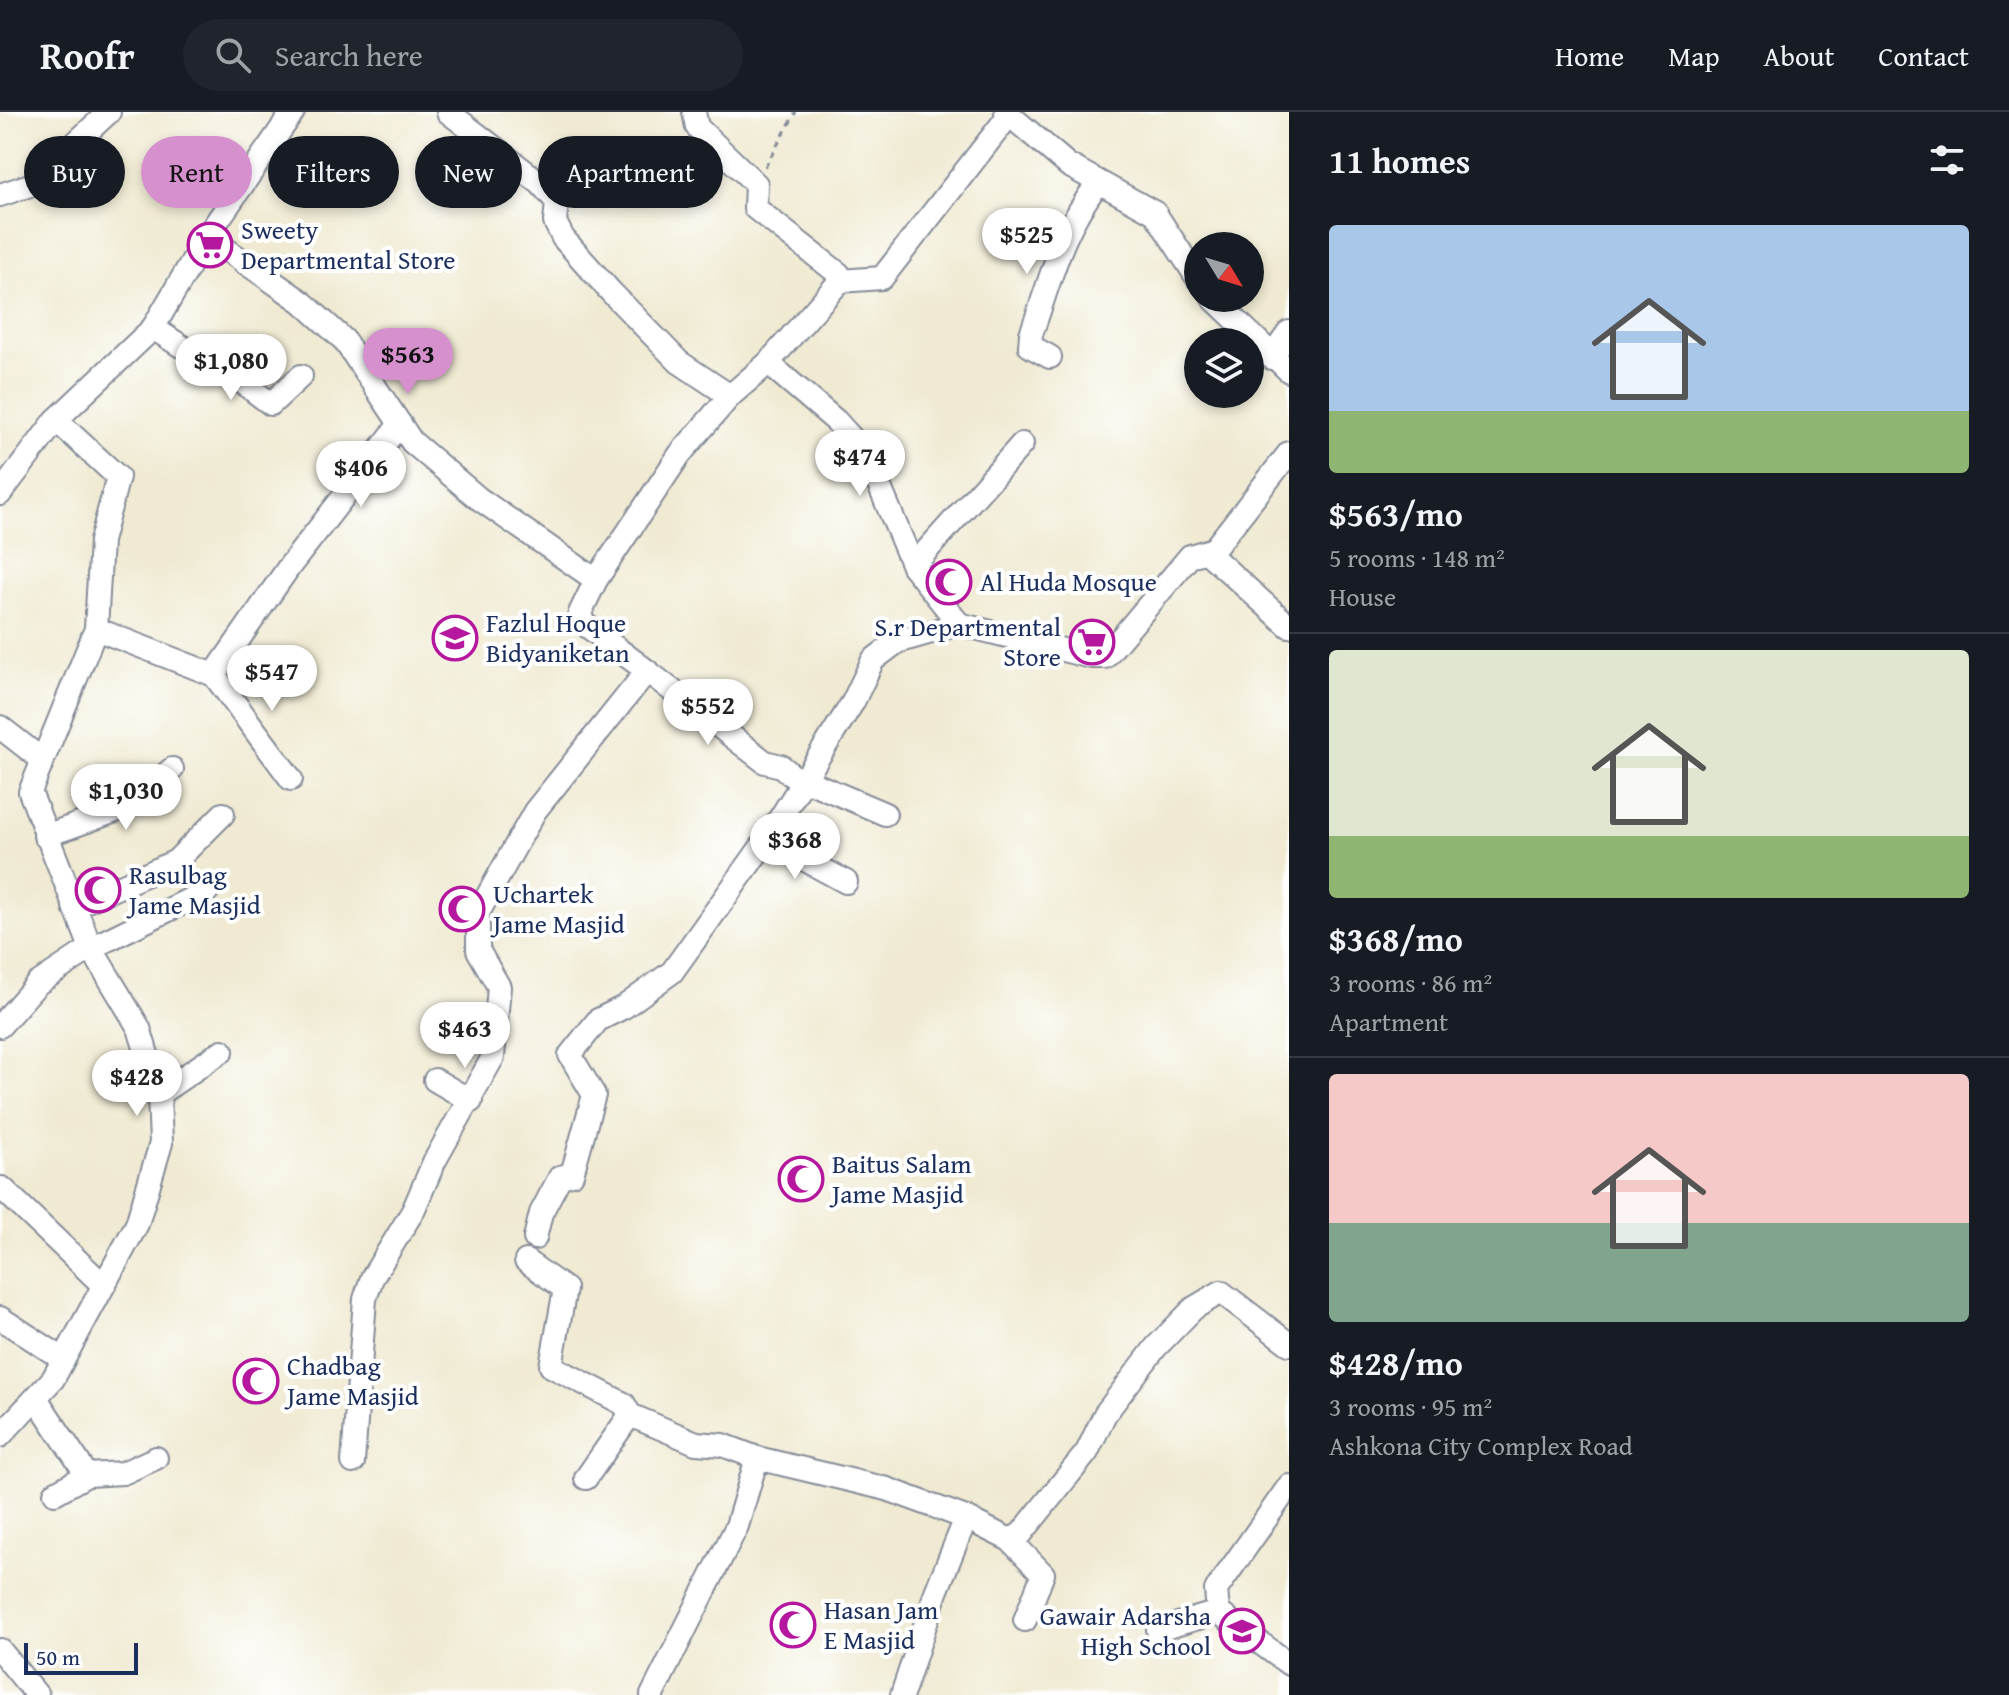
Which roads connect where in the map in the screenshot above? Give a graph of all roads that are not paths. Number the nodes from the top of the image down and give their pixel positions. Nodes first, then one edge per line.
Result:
1 (109, 112) edge
2 (293, 112) edge
3 (448, 112) edge
4 (694, 112) edge
5 (1008, 113) edge
6 (1098, 183) junction
7 (0, 195) edge
8 (207, 236) junction
9 (1184, 258) edge
10 (840, 281) junction
11 (1227, 312) edge
12 (153, 328) junction
13 (1289, 332) edge
14 (1050, 357) dead end
15 (768, 363) junction
16 (1280, 364) edge
17 (301, 376) dead end
18 (730, 396) junction
19 (56, 420) junction
20 (400, 424) junction
21 (1022, 444) dead end
22 (1289, 453) edge
23 (0, 494) edge
24 (1208, 553) junction
25 (913, 566) junction
26 (596, 580) junction
27 (959, 624) junction
28 (1289, 626) edge
29 (96, 629) junction
30 (647, 671) junction
31 (214, 675) junction
32 (0, 727) edge
33 (41, 759) junction
34 (172, 769) dead end
35 (291, 779) dead end
36 (802, 781) junction
37 (223, 814) dead end
38 (885, 814) dead end
39 (45, 836) junction
40 (767, 839) junction
41 (846, 882) dead end
42 (207, 891) dead end
43 (74, 907) junction
44 (91, 948) junction
45 (0, 1026) edge
46 (222, 1051) dead end
47 (435, 1080) dead end
48 (159, 1094) junction
49 (471, 1101) junction
50 (2, 1188) edge
51 (535, 1238) dead end
52 (526, 1261) dead end
53 (102, 1284) junction
54 (0, 1318) edge
55 (1289, 1344) edge
56 (63, 1359) junction
57 (36, 1398) junction
58 (630, 1415) junction
59 (0, 1436) edge
60 (156, 1458) dead end
61 (757, 1458) junction
62 (353, 1462) dead end
63 (87, 1475) junction
64 (586, 1478) dead end
65 (1289, 1486) edge
66 (55, 1493) dead end
67 (966, 1518) junction
68 (1010, 1540) junction
69 (1218, 1612) junction
70 (1025, 1620) dead end
71 (1158, 1630) dead end
72 (0, 1650) edge
73 (1289, 1664) edge
74 (37, 1695) edge
75 (652, 1695) edge
76 (902, 1695) edge

1 - 7 street
2 - 8 street
3 - 18 street
4 - 10 street
5 - 6 street
5 - 10 street
6 - 9 street
6 - 14 street
8 - 12 street
8 - 20 street
10 - 15 street
11 - 16 street
12 - 17 street
12 - 19 street
13 - 16 street
15 - 18 street
15 - 25 street
18 - 26 street
19 - 23 street
19 - 29 street
20 - 26 street
20 - 31 street
21 - 25 street
22 - 24 street
24 - 27 street
24 - 28 street
25 - 27 street
26 - 30 street
27 - 36 street
29 - 31 street
29 - 33 street
30 - 36 street
30 - 49 street
31 - 35 street
32 - 33 street
33 - 39 street
34 - 39 street
36 - 38 street
36 - 40 street
37 - 43 street
39 - 43 street
40 - 41 street
40 - 51 street
42 - 44 street
43 - 44 street
44 - 45 street
44 - 48 street
46 - 48 street
47 - 49 street
48 - 53 street
49 - 62 street
50 - 53 street
52 - 58 street
53 - 56 street
54 - 56 street
55 - 68 street
56 - 57 street
57 - 59 street
57 - 63 street
58 - 61 street
58 - 64 street
60 - 63 street
61 - 67 street
61 - 75 street
63 - 66 street
65 - 69 street
67 - 68 street
67 - 76 street
68 - 70 street
69 - 71 street
69 - 73 street
72 - 74 street

